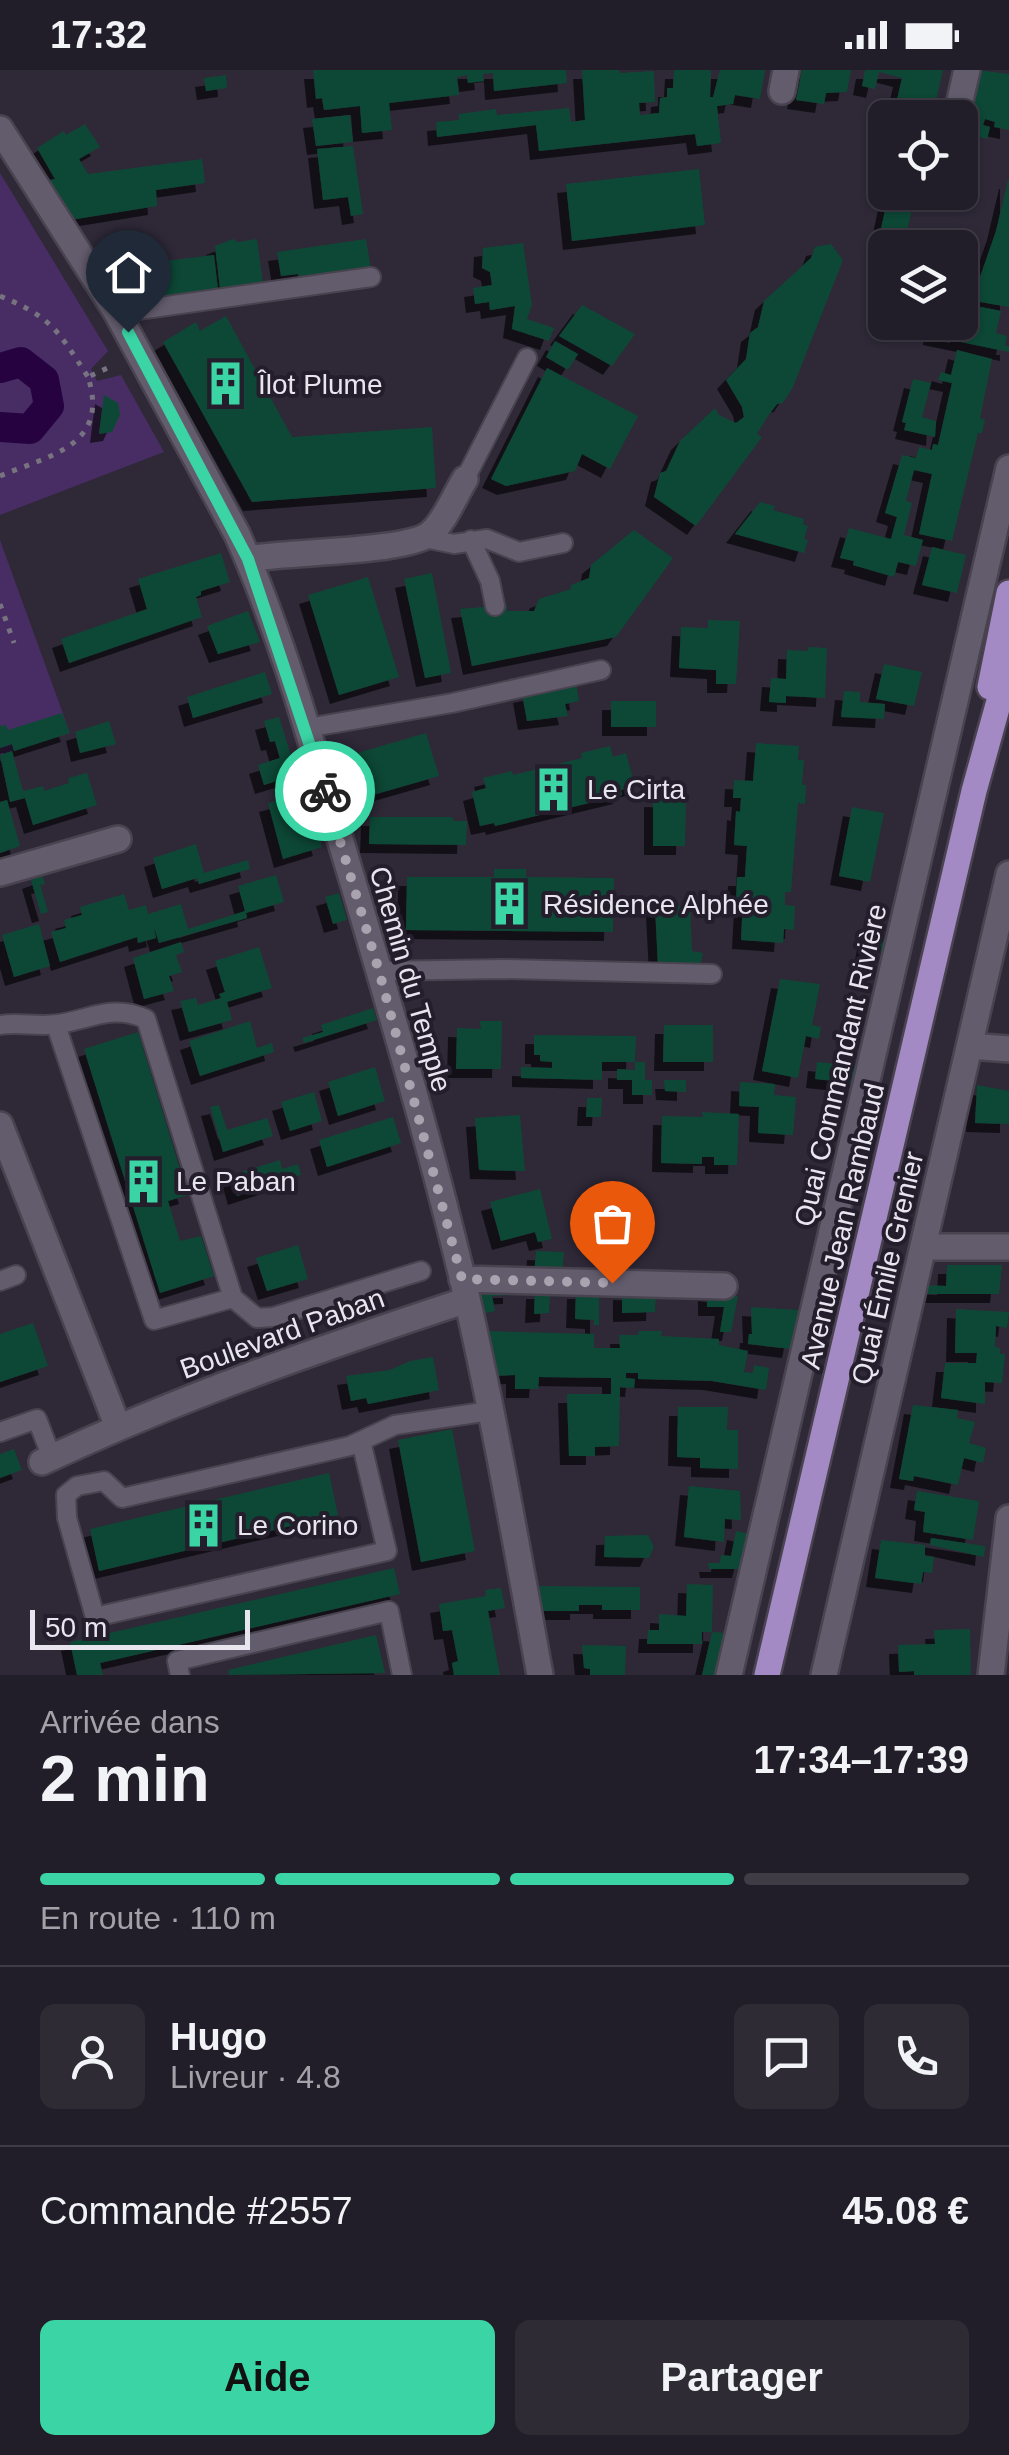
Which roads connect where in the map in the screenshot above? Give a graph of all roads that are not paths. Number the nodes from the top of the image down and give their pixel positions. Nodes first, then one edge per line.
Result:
1 (967, 70) edge
2 (960, 100) edge
3 (0, 129) edge
4 (371, 277) dead end
5 (117, 313) junction
6 (527, 358) dead end
7 (1009, 468) edge
8 (465, 479) joint
9 (424, 538) junction
10 (472, 540) junction
11 (564, 543) dead end
12 (248, 559) junction
13 (1009, 593) edge
14 (495, 606) dead end
15 (1009, 666) edge
16 (601, 670) dead end
17 (307, 728) junction
18 (974, 791) junction
19 (118, 839) dead end
20 (0, 873) edge
21 (1009, 874) edge
22 (379, 971) junction
23 (712, 974) dead end
24 (56, 1024) junction
25 (0, 1025) edge
26 (970, 1046) junction
27 (1009, 1049) edge
28 (0, 1126) edge
29 (923, 1247) junction
30 (1009, 1247) edge
31 (421, 1270) dead end
32 (724, 1286) dead end
33 (464, 1290) junction
34 (232, 1298) junction
35 (490, 1412) junction
36 (118, 1427) junction
37 (0, 1432) edge
38 (360, 1441) junction
39 (47, 1460) joint
40 (1009, 1518) edge
41 (1005, 1596) edge
42 (180, 1675) edge
43 (402, 1675) edge
44 (540, 1675) edge
45 (728, 1675) edge
46 (768, 1675) edge
47 (824, 1675) edge
48 (991, 1675) edge

1 - 2 street
3 - 5 street, Chemin du Temple
4 - 5 lane
5 - 12 street, Chemin du Temple
6 - 8 lane
7 - 45 street, Quai Commandant Rivière
8 - 9 street
9 - 10 lane
9 - 12 street
10 - 11 lane
10 - 14 lane
12 - 17 street, Chemin du Temple
13 - 18 main road, Avenue Jean Rambaud
15 - 18 main road, Avenue Jean Rambaud
16 - 17 lane
17 - 22 street, Chemin du Temple
18 - 46 main road, Avenue Jean Rambaud
19 - 20 street
21 - 26 street, Quai Émile Grenier
22 - 23 lane
22 - 33 street, Chemin du Temple
24 - 25 lane
24 - 34 lane
24 - 34 lane
26 - 27 street
26 - 29 street, Quai Émile Grenier
28 - 36 street
29 - 30 street
29 - 47 street, Quai Émile Grenier
31 - 34 lane
32 - 33 street, Boulevard Paban
33 - 35 street, Chemin du Temple
33 - 36 street, Boulevard Paban
35 - 38 lane
35 - 44 street, Chemin du Temple
36 - 39 street, Boulevard Paban
37 - 39 lane
38 - 38 lane
40 - 41 street
41 - 48 street
42 - 43 lane

